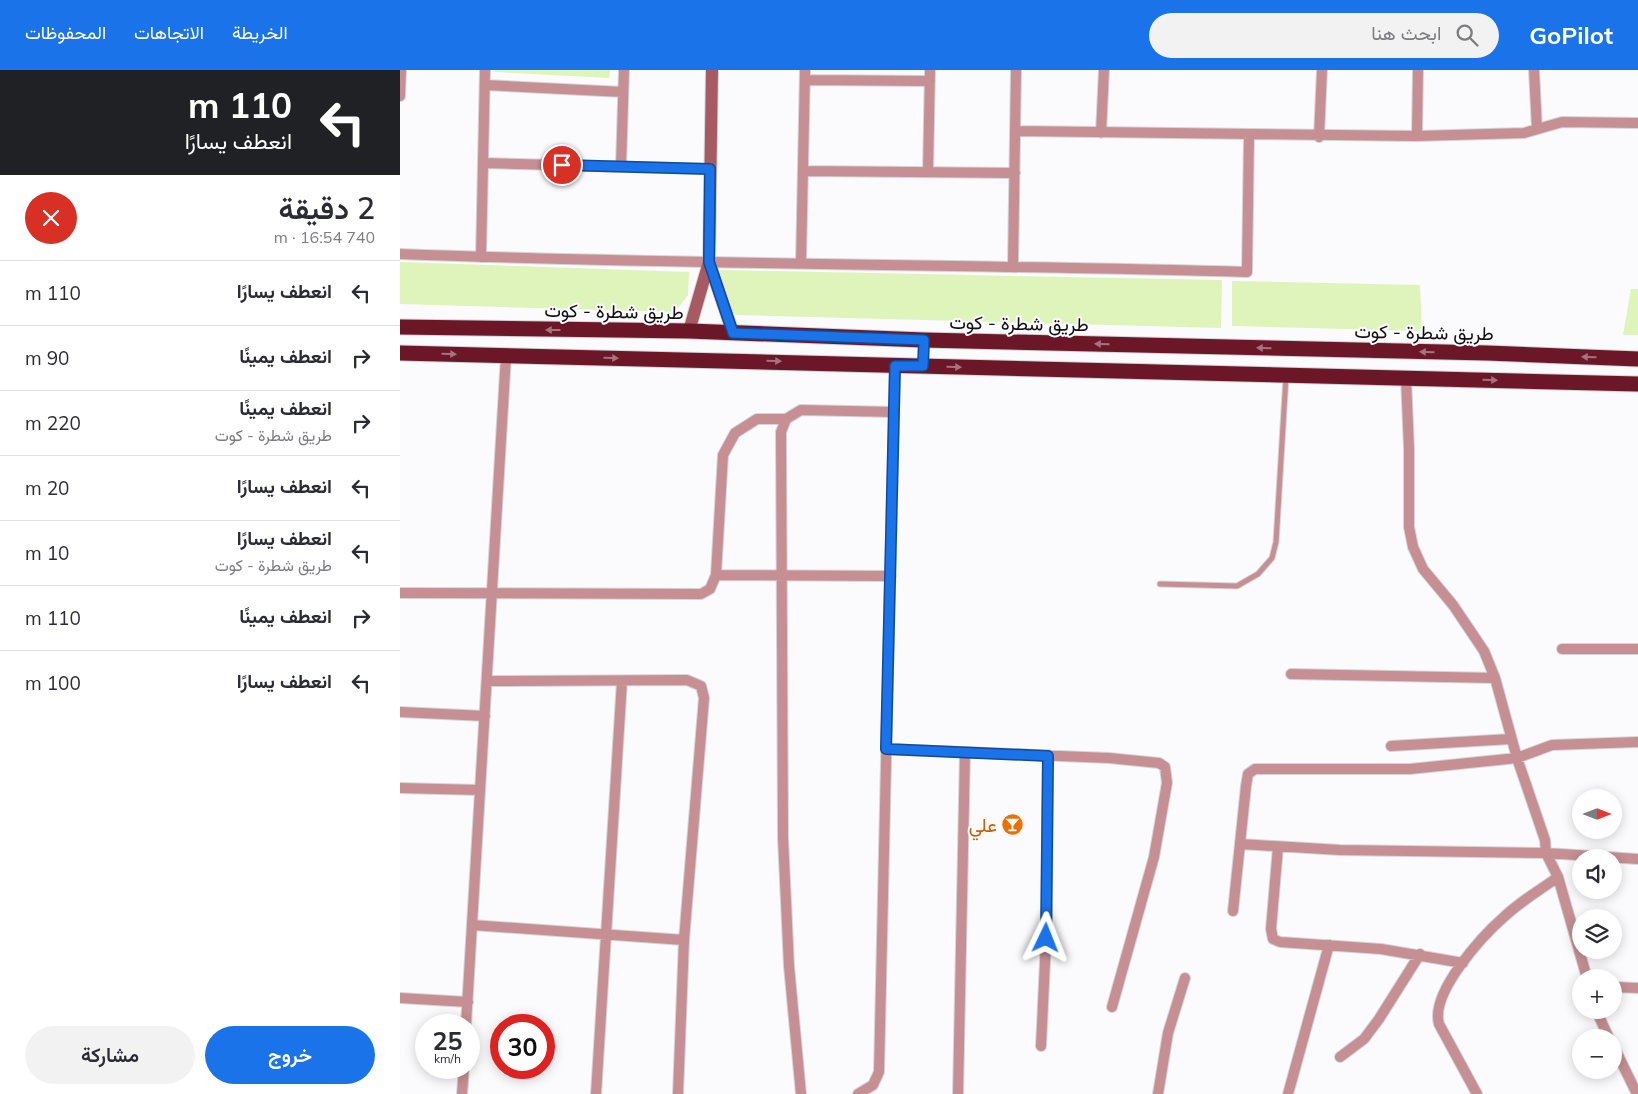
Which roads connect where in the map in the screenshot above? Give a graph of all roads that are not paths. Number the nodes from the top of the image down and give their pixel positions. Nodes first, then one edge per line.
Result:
1 (401, 70) edge
2 (485, 70) edge
3 (624, 70) edge
4 (712, 70) edge
5 (930, 70) edge
6 (1016, 70) edge
7 (1104, 70) edge
8 (1322, 70) edge
9 (1418, 70) edge
10 (1534, 70) edge
11 (805, 75) edge
12 (930, 81) junction
13 (485, 85) junction
14 (623, 92) junction
15 (400, 96) edge
16 (1638, 122) edge
17 (1536, 129) junction
18 (1015, 131) junction
19 (1102, 133) junction
20 (1249, 135) junction
21 (1417, 136) junction
22 (1319, 137) junction
23 (483, 163) junction
24 (621, 166) junction
25 (710, 169) junction
26 (804, 171) junction
27 (928, 172) junction
28 (1014, 173) junction
29 (400, 254) edge
30 (481, 257) junction
31 (709, 262) junction
32 (800, 263) junction
33 (1013, 265) junction
34 (400, 327) edge
35 (689, 332) junction
36 (733, 333) junction
37 (924, 340) junction
38 (400, 353) edge
39 (506, 356) junction
40 (1638, 359) edge
41 (895, 366) junction
42 (923, 366) junction
43 (1287, 374) junction
44 (1406, 378) junction
45 (1638, 384) edge
46 (894, 412) junction
47 (786, 419) junction
48 (716, 575) junction
49 (782, 576) junction
50 (891, 576) junction
51 (1160, 584) dead end
52 (400, 593) edge
53 (492, 594) junction
54 (1562, 649) dead end
55 (1638, 649) edge
56 (1291, 674) dead end
57 (1495, 678) junction
58 (487, 681) junction
59 (622, 681) junction
60 (400, 712) edge
61 (485, 716) junction
62 (1511, 738) junction
63 (1638, 742) edge
64 (1392, 746) dead end
65 (886, 749) junction
66 (966, 752) junction
67 (1048, 756) junction
68 (1517, 758) junction
69 (400, 788) edge
70 (479, 790) junction
71 (1240, 844) junction
72 (1278, 847) junction
73 (1546, 853) junction
74 (1638, 859) edge
75 (1558, 877) junction
76 (1233, 911) dead end
77 (472, 925) junction
78 (607, 936) junction
79 (684, 940) junction
80 (1329, 945) junction
81 (1420, 954) junction
82 (1463, 963) junction
83 (1584, 969) edge
84 (1185, 978) dead end
85 (1622, 987) edge
86 (1638, 988) edge
87 (400, 998) edge
88 (468, 1002) junction
89 (1112, 1007) dead end
90 (467, 1014) edge
91 (1041, 1046) dead end
92 (1340, 1057) dead end
93 (1622, 1063) edge
94 (463, 1079) edge
95 (462, 1094) edge
96 (596, 1094) edge
97 (678, 1094) edge
98 (801, 1094) edge
99 (858, 1094) edge
100 (958, 1094) edge
101 (1158, 1094) edge
102 (1288, 1094) edge
103 (1477, 1094) edge
104 (1637, 1094) edge

1 - 15 street
2 - 13 street
3 - 14 street
4 - 25 street
5 - 12 street
6 - 18 street
7 - 19 street
8 - 22 street
9 - 21 street
10 - 17 street
11 - 12 street
11 - 26 street
12 - 27 street
13 - 14 street
13 - 23 street
14 - 24 street
16 - 17 street
17 - 21 street
18 - 19 street
18 - 28 street
19 - 20 street
20 - 22 street
20 - 33 street
21 - 22 street
23 - 24 street
23 - 30 street
24 - 25 street
25 - 31 street
26 - 27 street
26 - 32 street
27 - 28 street
28 - 33 street
29 - 30 street
30 - 31 street
31 - 32 street
31 - 35 street
31 - 36 street
32 - 33 street
35 -> 34 highway, طريق شطرة - كوت
35 - 36 highway, طريق شطرة - كوت
36 - 37 highway, طريق شطرة - كوت
40 -> 37 highway, طريق شطرة - كوت
37 - 42 highway
38 -> 39 highway
39 -> 41 highway
39 - 53 street
41 - 42 highway
41 - 46 street
42 -> 43 highway
43 - 44 highway
43 - 51 lane
44 -> 45 highway
44 - 57 street
46 - 47 street
46 - 50 street
47 - 48 street
47 - 49 street
48 - 49 street
48 - 53 street
49 - 50 street
49 - 98 street
50 - 65 street
52 - 53 street
53 - 58 street
54 - 55 street
56 - 57 street
57 - 62 street
58 - 59 street
58 - 61 street
59 - 78 street
59 - 79 street
60 - 61 street
61 - 70 street
62 - 64 street
62 - 68 street
63 - 68 street
65 - 66 street
65 - 99 street
66 - 67 street
66 - 100 street
67 - 89 street
67 - 91 street
68 - 71 street
68 - 73 street
69 - 70 street
70 - 77 street
71 - 72 street
71 - 76 street
72 - 73 street
72 - 80 street
73 - 74 street
73 - 75 street
75 - 82 street
75 - 83 street
77 - 78 street
77 - 88 street
78 - 79 street
78 - 96 street
79 - 97 street
80 - 81 street
80 - 102 street
81 - 82 street
81 - 92 street
82 - 103 street
84 - 101 street
85 - 86 street
87 - 88 street
88 - 90 street
93 - 104 street
94 - 95 street

